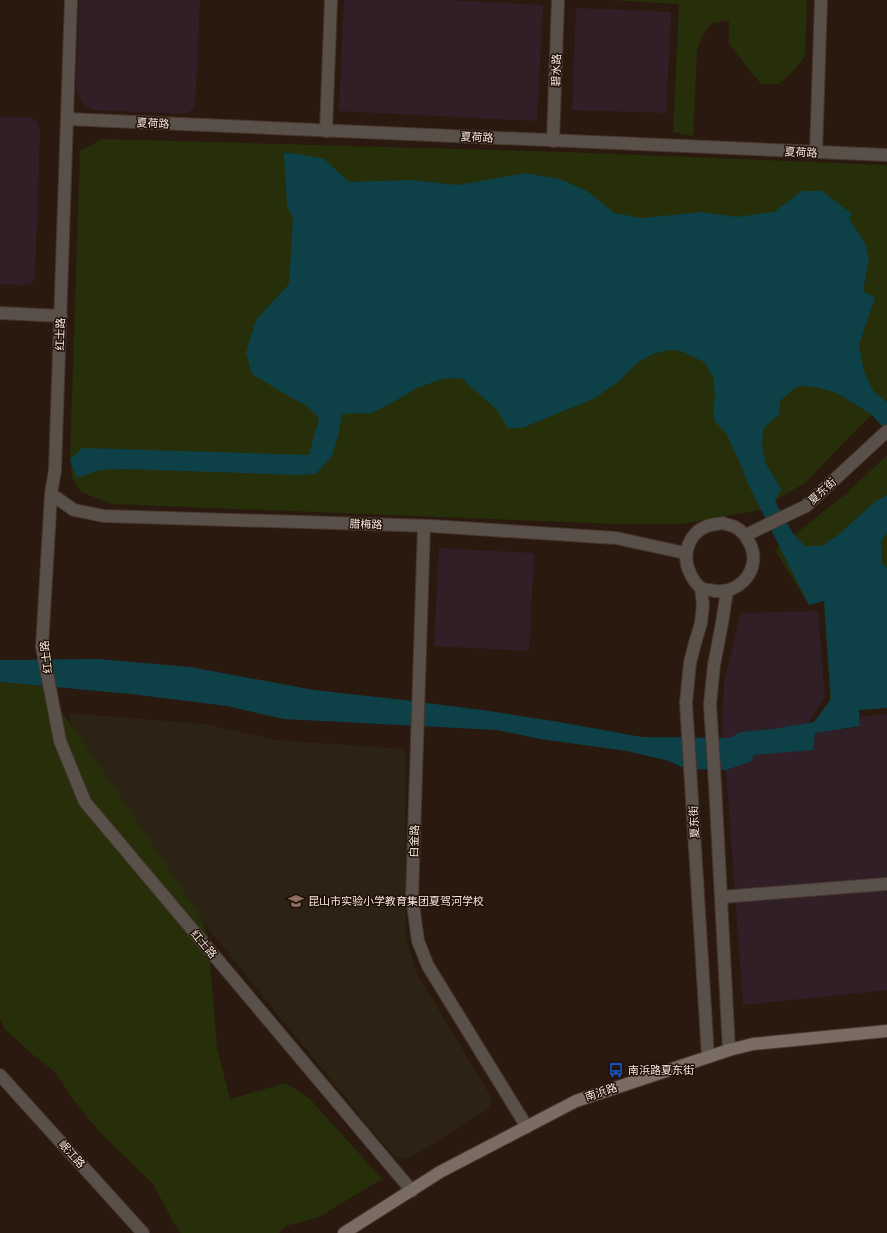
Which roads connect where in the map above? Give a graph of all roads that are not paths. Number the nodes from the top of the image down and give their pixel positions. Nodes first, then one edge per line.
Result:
1 (71, 0) edge
2 (331, 0) edge
3 (558, 0) edge
4 (821, 0) edge
5 (67, 119) junction
6 (326, 131) junction
7 (553, 141) junction
8 (816, 152) junction
9 (887, 156) edge
10 (0, 313) edge
11 (61, 316) junction
12 (885, 433) edge
13 (51, 494) junction
14 (424, 526) junction
15 (746, 535) junction
16 (686, 553) junction
17 (701, 588) junction
18 (727, 591) junction
19 (887, 884) edge
20 (721, 897) junction
21 (887, 1031) edge
22 (729, 1050) junction
23 (708, 1057) junction
24 (0, 1075) edge
25 (527, 1127) junction
26 (412, 1191) junction
27 (143, 1233) edge
28 (344, 1233) edge

1 - 5 street, 红士路
2 - 6 street
3 - 7 street, 碧水路
4 - 8 street
5 - 6 street, 夏荷路
5 - 11 street, 红士路
6 - 7 street, 夏荷路
7 - 8 street, 夏荷路
8 - 9 street, 夏荷路
10 - 11 street
11 - 13 street, 红士路
12 - 15 street, 夏东街
13 - 14 street, 腊梅路
13 - 26 street, 红士路
14 - 16 street, 腊梅路
14 - 25 street, 白金路
15 - 16 street
15 - 18 street
16 - 17 street
17 - 18 street
17 - 23 street, 夏东街
18 - 20 street
19 - 20 street
20 - 22 street
21 - 22 main road, 南浜路
22 - 23 main road, 南浜路
23 - 25 main road, 南浜路
24 - 27 street, 岷江路
25 - 26 main road, 南浜路
26 - 28 main road, 南浜路

